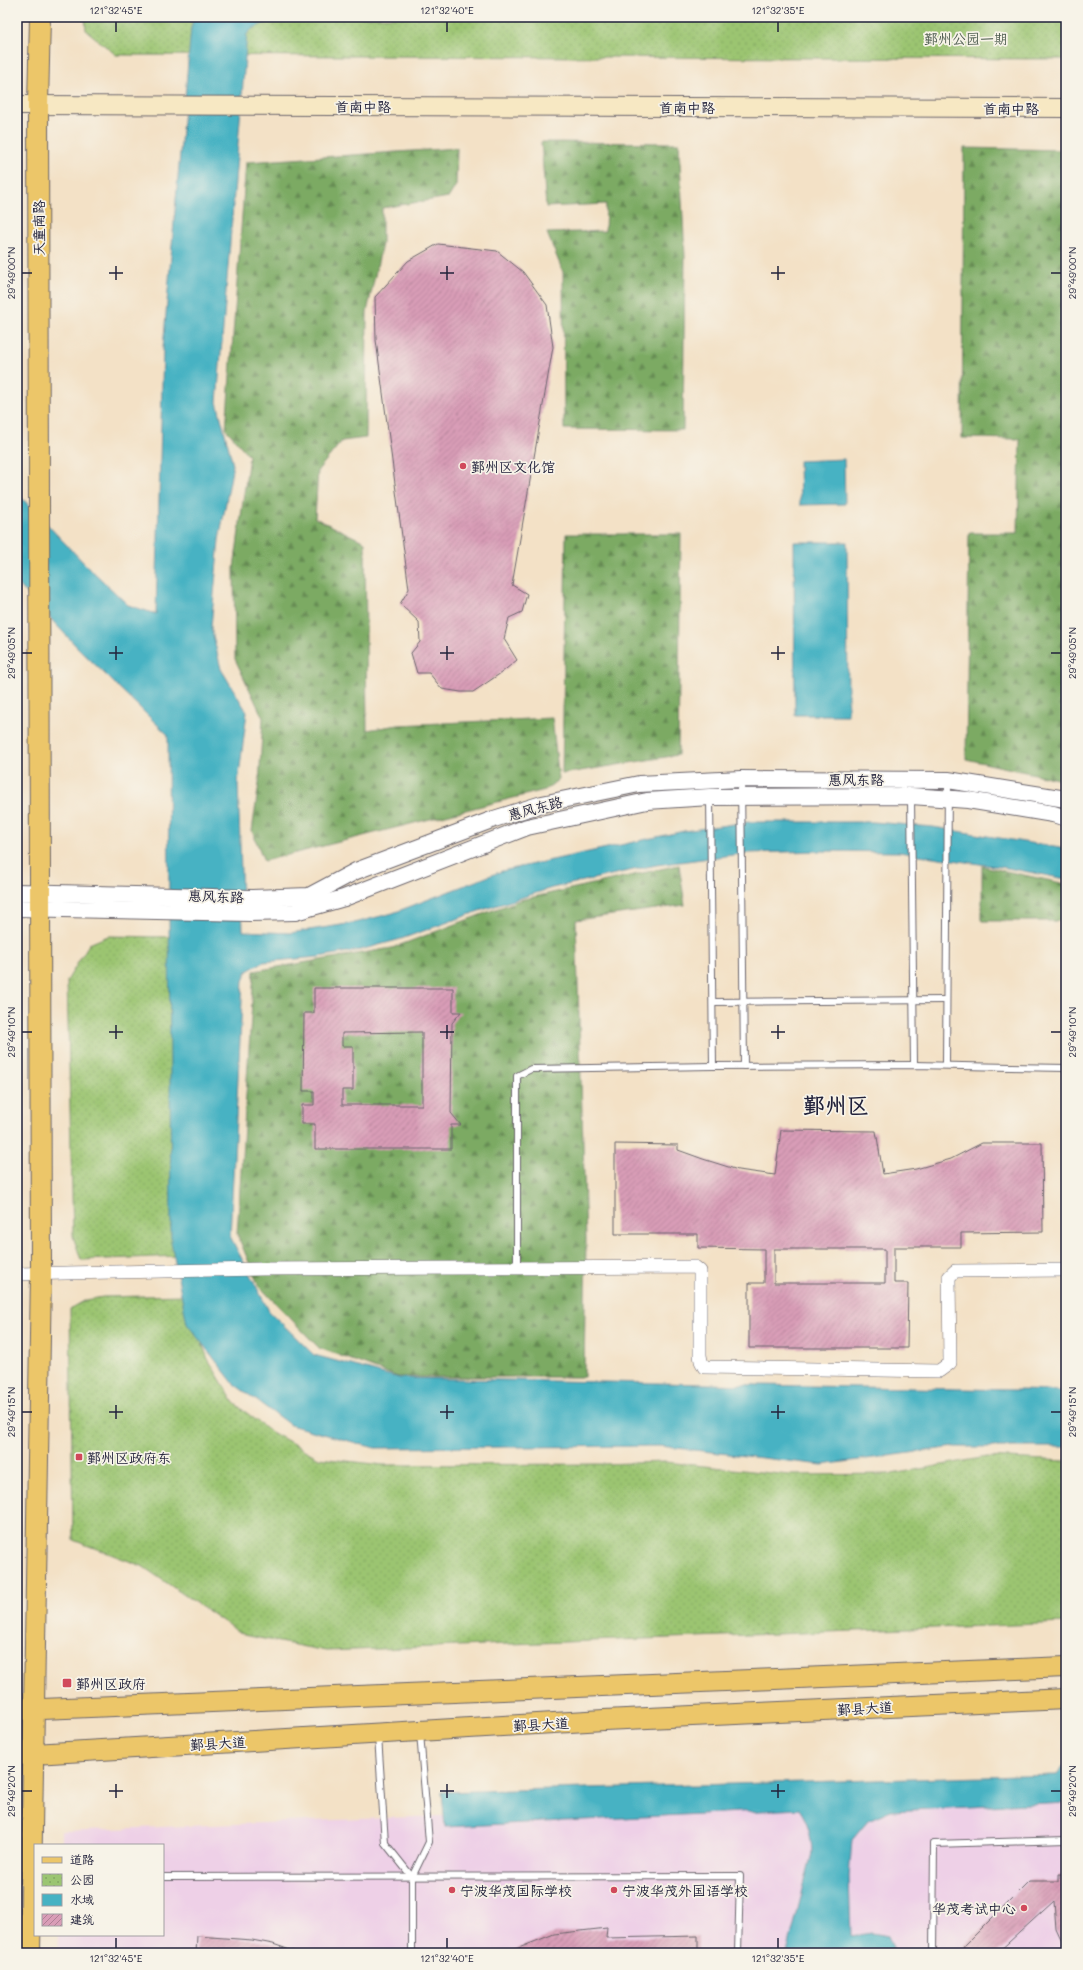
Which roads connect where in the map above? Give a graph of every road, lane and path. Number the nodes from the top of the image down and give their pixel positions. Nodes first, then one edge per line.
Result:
1 (40, 17) edge
2 (17, 105) edge
3 (38, 105) junction
4 (1066, 108) edge
5 (741, 779) junction
6 (948, 780) junction
7 (911, 787) junction
8 (710, 789) junction
9 (742, 797) junction
10 (947, 798) junction
11 (1066, 799) edge
12 (1066, 818) edge
13 (17, 892) edge
14 (40, 900) junction
15 (251, 906) junction
16 (17, 908) edge
17 (913, 1000) junction
18 (946, 1000) junction
19 (743, 1001) junction
20 (713, 1002) junction
21 (914, 1065) junction
22 (946, 1065) junction
23 (713, 1066) junction
24 (744, 1066) junction
25 (1066, 1068) edge
26 (517, 1268) junction
27 (1066, 1270) edge
28 (17, 1274) edge
29 (41, 1274) junction
30 (1066, 1667) edge
31 (1066, 1699) edge
32 (25, 1710) edge
33 (420, 1731) junction
34 (377, 1734) junction
35 (25, 1754) edge
36 (1066, 1840) edge
37 (164, 1877) edge
38 (412, 1877) junction
39 (30, 1953) edge
40 (412, 1953) edge
41 (738, 1953) edge
42 (933, 1953) edge

1 - 3 main road, 天童南路
2 - 3 main road
3 - 4 main road, 首南中路
3 - 14 main road, 天童南路
5 - 7 street, 惠风东路
5 - 8 street, 惠风东路
5 - 9 lane
6 - 7 street, 惠风东路
6 - 10 lane
6 - 11 street, 惠风东路
7 - 9 street, 惠风东路
7 - 10 street, 惠风东路
7 - 17 lane
8 - 9 street, 惠风东路
8 - 15 street, 惠风东路
8 - 20 lane
9 - 19 lane
10 - 12 street, 惠风东路
10 - 18 lane
13 - 14 street, 惠风东路
14 - 15 street, 惠风东路
14 - 15 street, 惠风东路
14 - 16 street, 惠风东路
14 - 29 main road, 天童南路
17 - 18 lane
17 - 19 lane
17 - 21 lane
18 - 22 lane
19 - 20 lane
19 - 24 lane
20 - 23 lane
21 - 22 lane
21 - 24 lane
22 - 25 lane
23 - 24 lane
23 - 26 lane
26 - 27 street
26 - 29 street
28 - 29 street
29 - 32 main road, 天童南路
30 - 32 main road
31 - 33 main road, 鄞县大道
32 - 35 main road, 天童南路
33 - 34 main road, 鄞县大道
33 - 38 lane
34 - 35 main road, 鄞县大道
34 - 38 lane
35 - 39 main road, 天童南路
36 - 42 lane
37 - 38 lane
38 - 40 lane
38 - 41 lane

